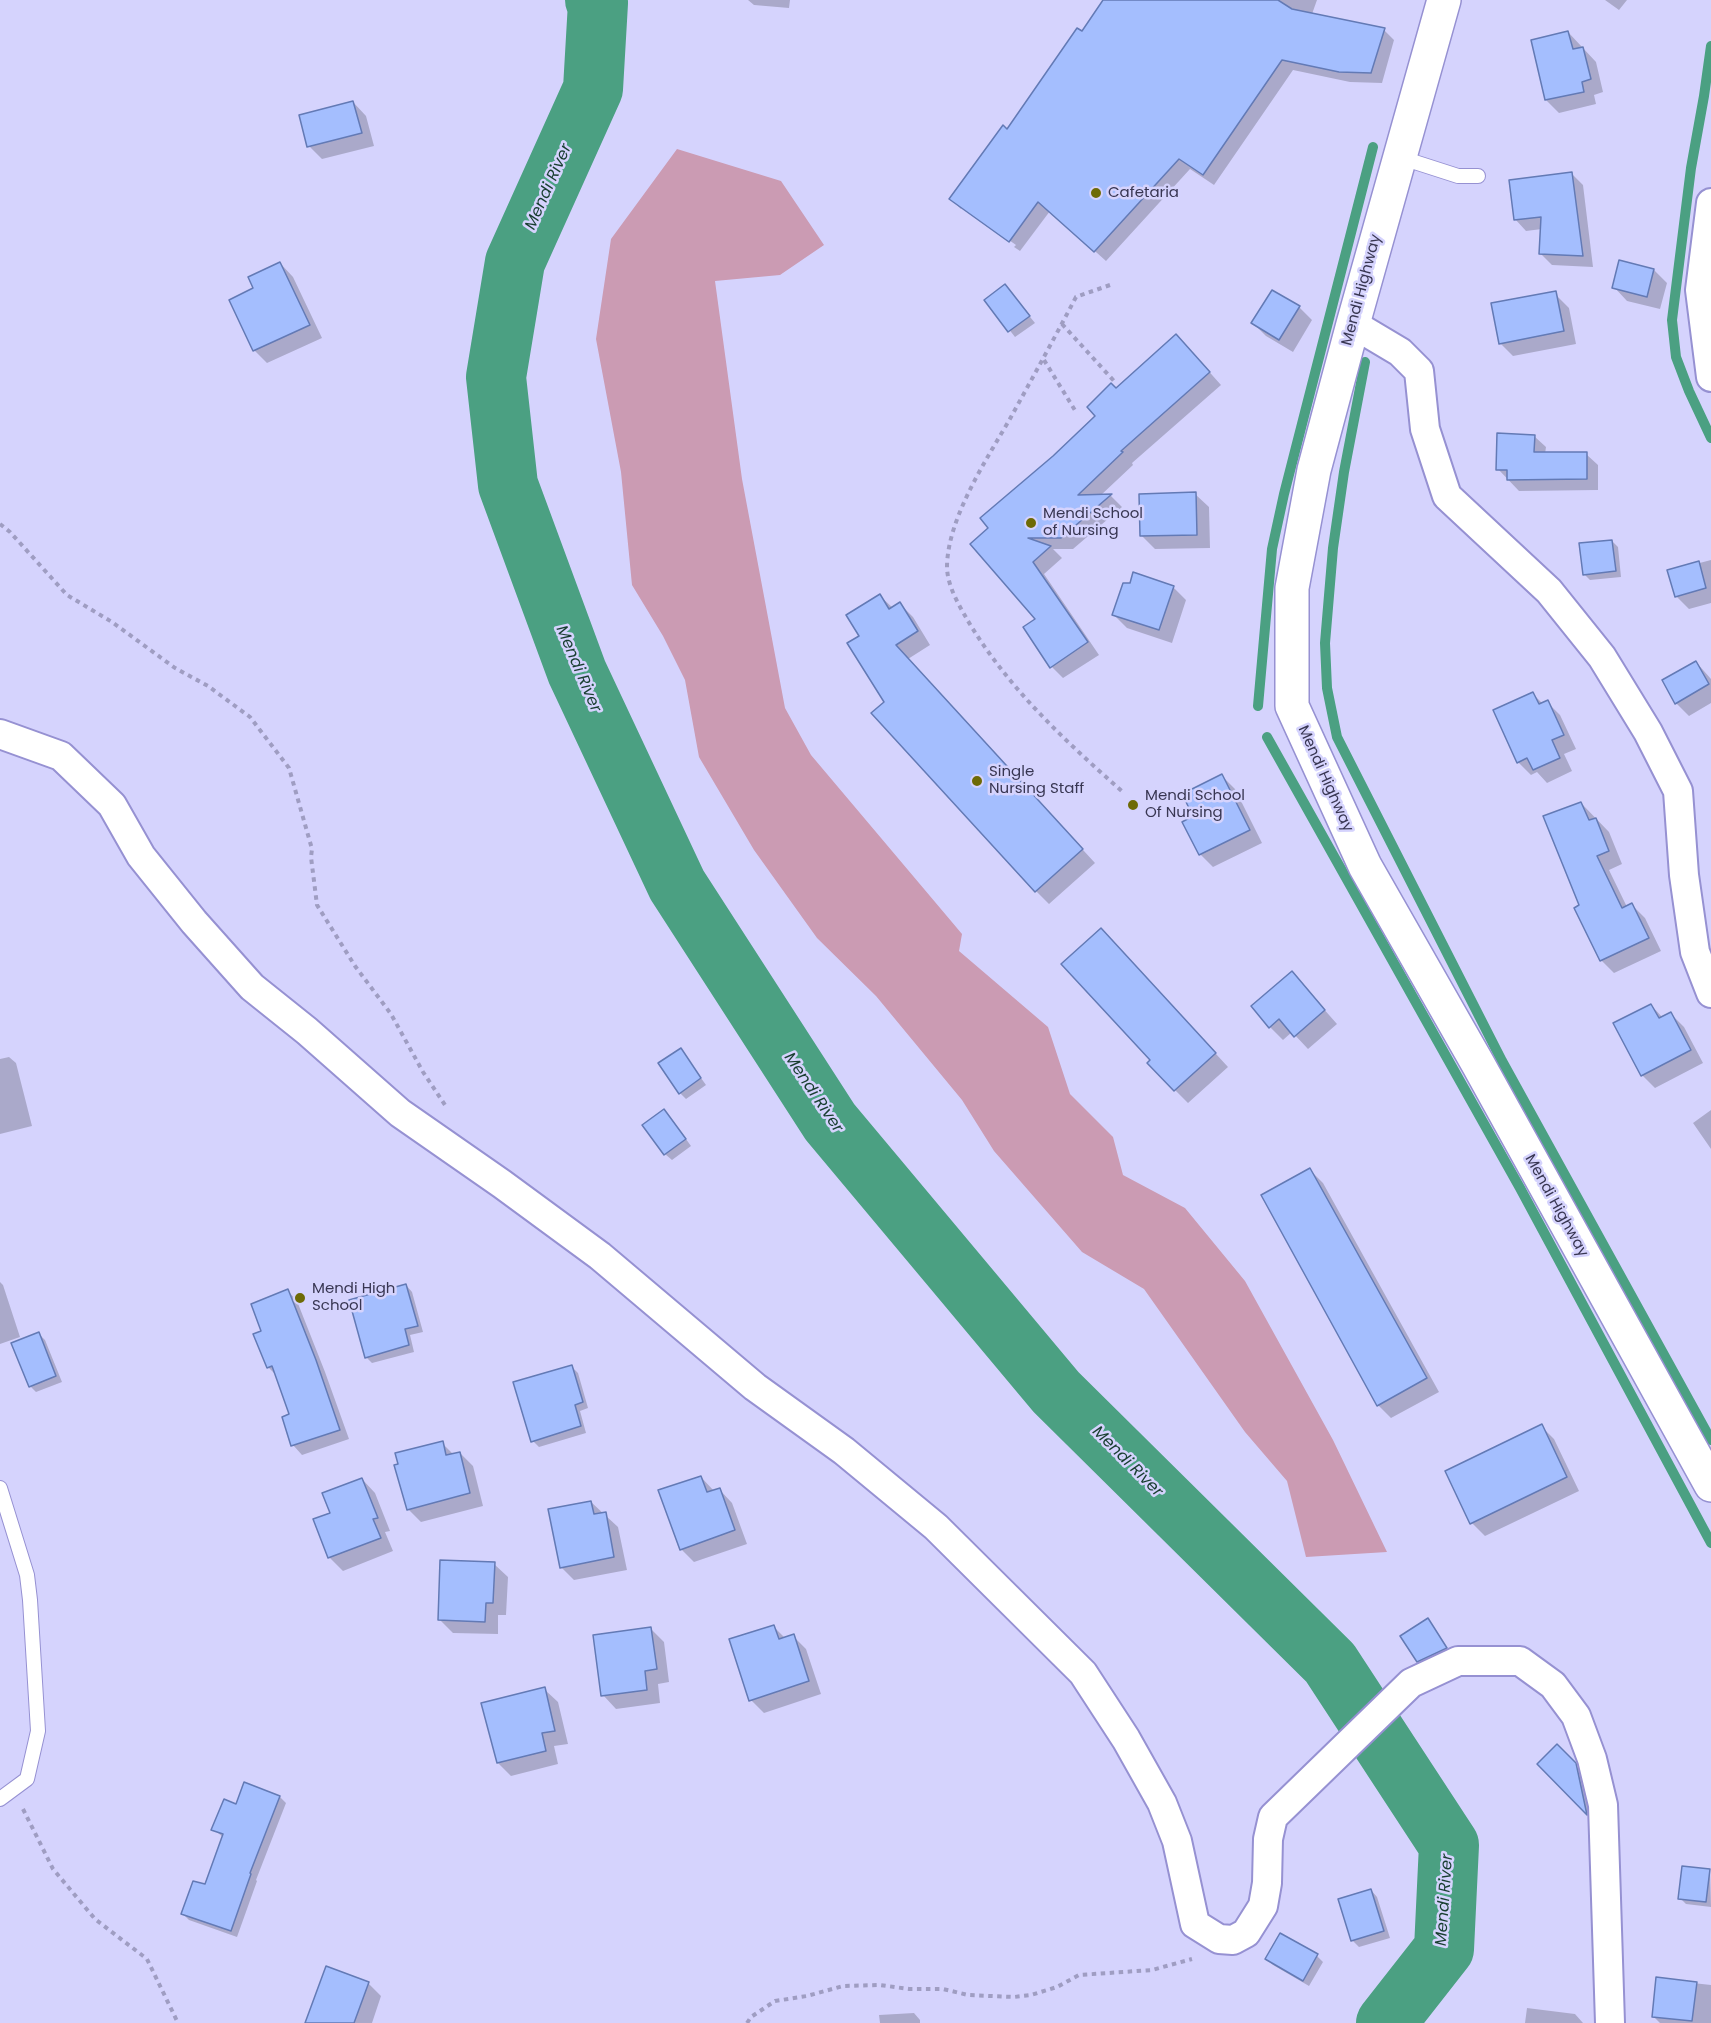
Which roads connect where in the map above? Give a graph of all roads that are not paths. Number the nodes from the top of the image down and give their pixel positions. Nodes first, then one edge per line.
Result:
1 (1444, 0) edge
2 (1399, 157) junction
3 (1478, 176) dead end
4 (1711, 203) edge
5 (1353, 324) junction
6 (1711, 377) edge
7 (0, 734) edge
8 (1711, 993) edge
9 (1711, 1485) edge
10 (0, 1488) edge
11 (0, 1799) edge
12 (1610, 2023) edge

1 - 2 main road, Mendi Highway
2 - 3 lane
2 - 5 main road, Mendi Highway
4 - 6 street
5 - 8 street
5 - 9 main road, Mendi Highway
7 - 12 street
10 - 11 lane

